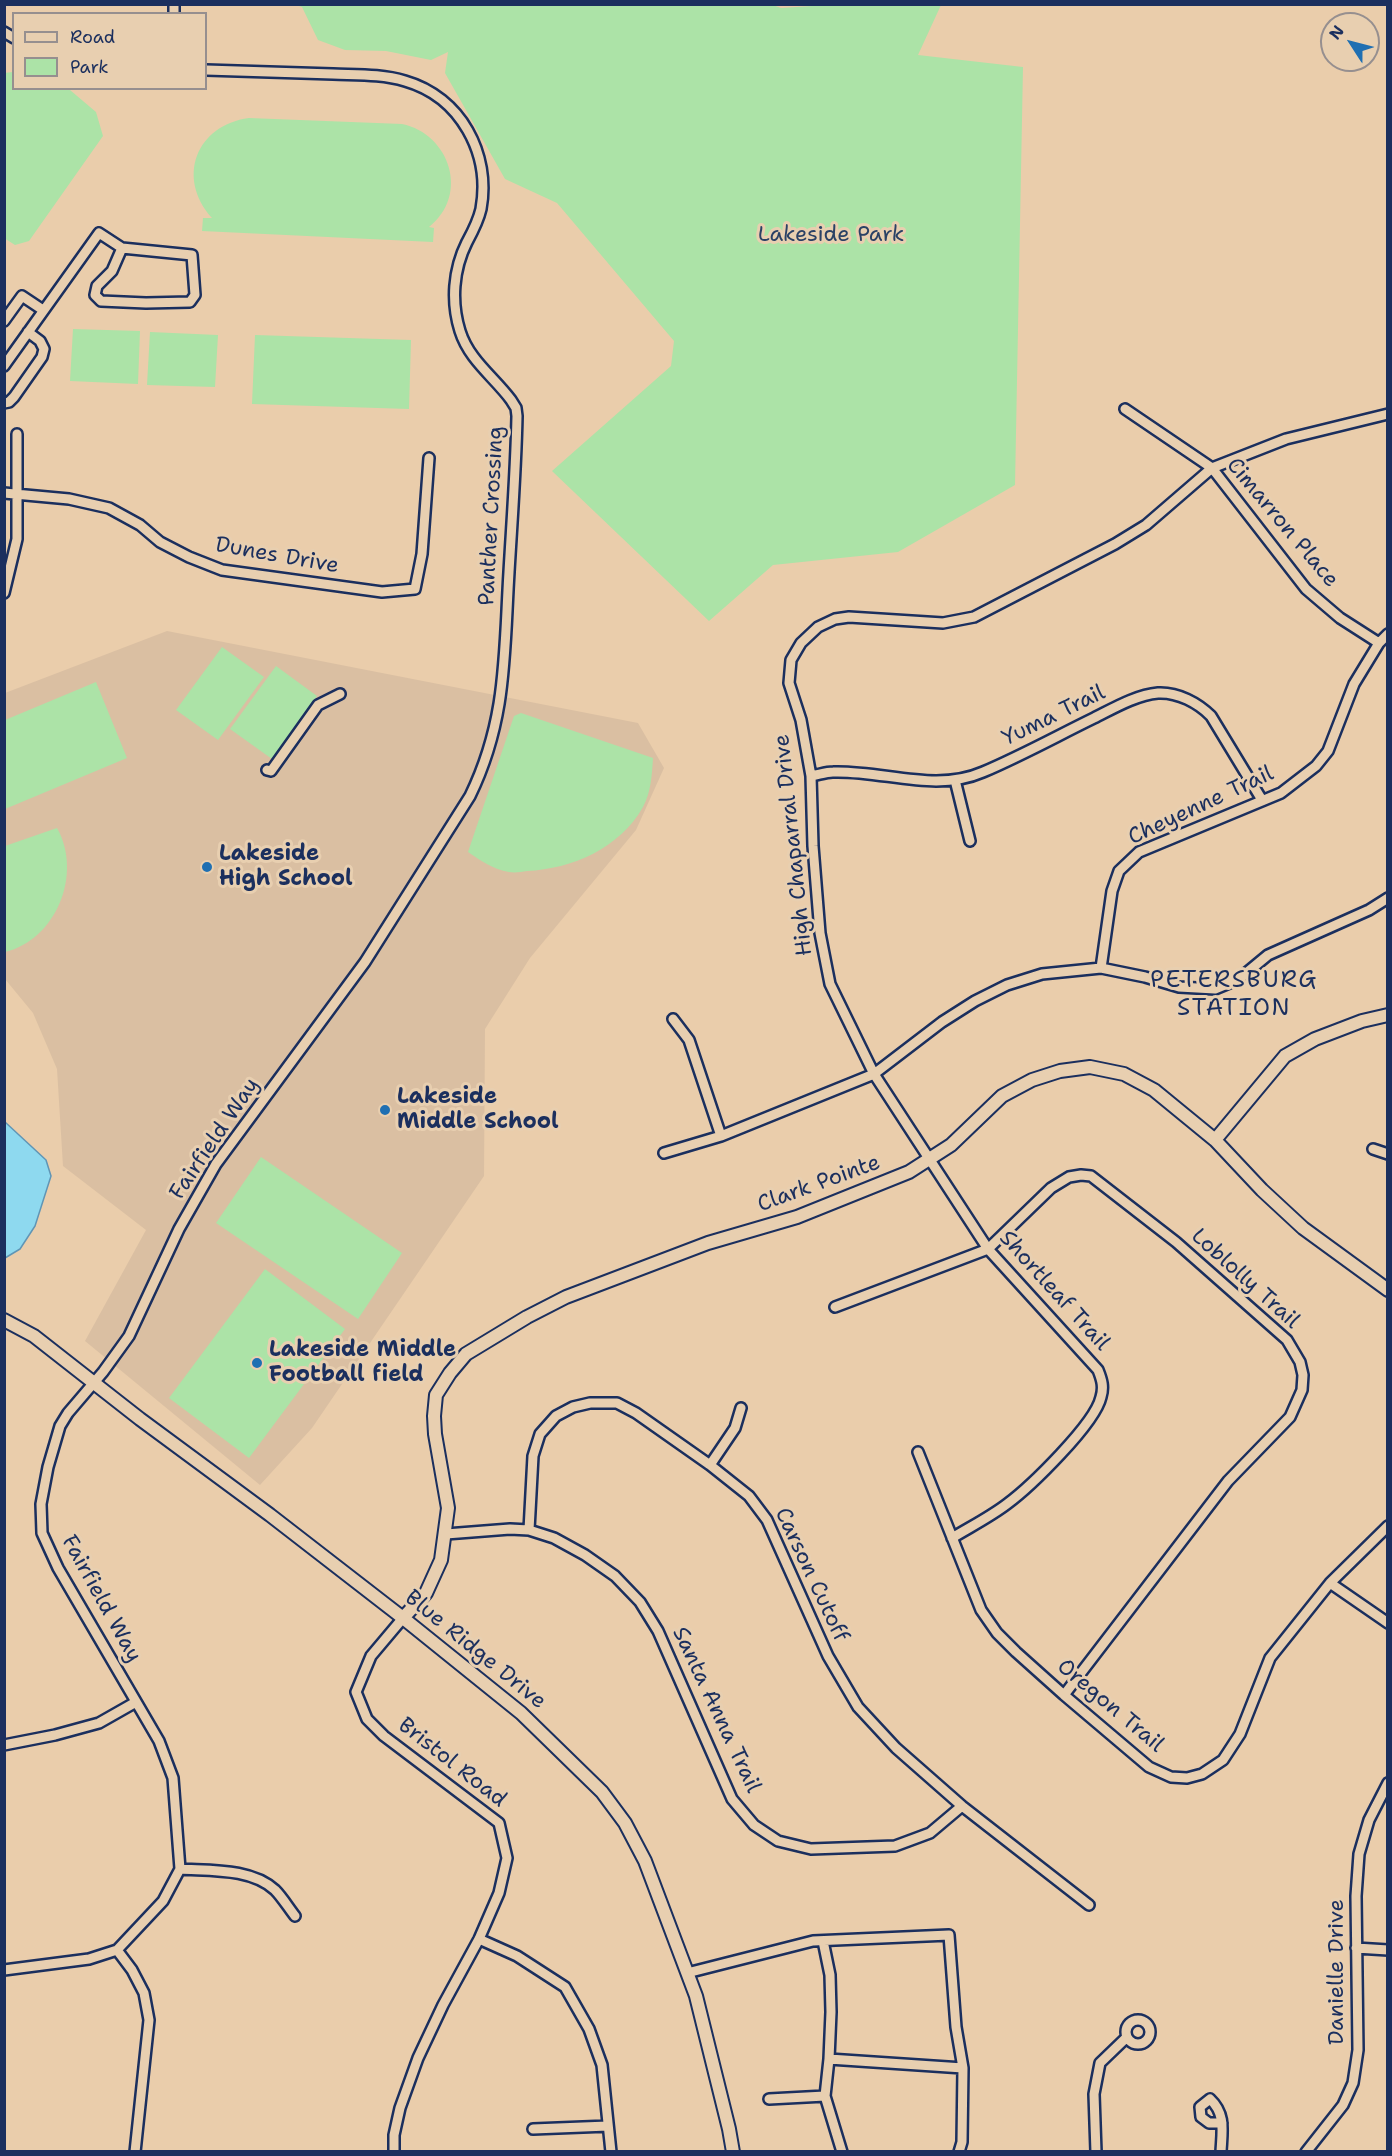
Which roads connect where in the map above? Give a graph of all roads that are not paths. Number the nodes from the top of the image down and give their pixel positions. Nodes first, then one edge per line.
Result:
1 (207, 70) edge
2 (122, 248) junction
3 (43, 310) junction
4 (4, 321) edge
5 (28, 332) junction
6 (4, 366) edge
7 (4, 403) edge
8 (1125, 409) dead end
9 (1388, 414) edge
10 (17, 434) dead end
11 (429, 458) dead end
12 (1212, 468) junction
13 (4, 493) edge
14 (17, 493) junction
15 (4, 593) edge
16 (1388, 634) edge
17 (1379, 643) junction
18 (340, 694) dead end
19 (267, 770) dead end
20 (811, 776) junction
21 (956, 780) junction
22 (1262, 800) junction
23 (970, 841) dead end
24 (1388, 898) edge
25 (365, 963) joint
26 (1101, 968) junction
27 (1388, 1015) edge
28 (673, 1019) dead end
29 (874, 1074) junction
30 (721, 1136) junction
31 (1215, 1140) junction
32 (1373, 1149) dead end
33 (664, 1153) dead end
34 (1388, 1154) edge
35 (931, 1160) junction
36 (988, 1249) junction
37 (1388, 1290) edge
38 (835, 1307) dead end
39 (4, 1320) edge
40 (94, 1382) junction
41 (741, 1408) dead end
42 (918, 1452) dead end
43 (710, 1465) junction
44 (1388, 1526) edge
45 (529, 1530) junction
46 (446, 1534) junction
47 (952, 1538) junction
48 (1330, 1583) junction
49 (403, 1618) junction
50 (1388, 1623) edge
51 (1064, 1695) junction
52 (136, 1702) junction
53 (4, 1745) edge
54 (1388, 1783) edge
55 (962, 1806) junction
56 (180, 1869) junction
57 (1089, 1905) dead end
58 (295, 1916) dead end
59 (479, 1939) junction
60 (824, 1941) junction
61 (1356, 1948) junction
62 (117, 1950) junction
63 (1388, 1950) edge
64 (4, 1970) edge
65 (687, 1973) junction
66 (1127, 2037) dead end
67 (829, 2059) junction
68 (963, 2068) junction
69 (825, 2096) junction
70 (769, 2099) dead end
71 (1222, 2123) dead end
72 (608, 2126) junction
73 (533, 2128) dead end
74 (135, 2151) edge
75 (394, 2151) edge
76 (611, 2151) edge
77 (733, 2151) edge
78 (842, 2151) edge
79 (959, 2151) edge
80 (1096, 2151) edge
81 (1221, 2151) edge
82 (1306, 2151) edge

1 - 25 street, Panther Crossing
2 - 2 street
2 - 3 street
3 - 4 street
3 - 5 street
5 - 6 street
5 - 7 street
8 - 12 street, Cimarron Place
9 - 12 street, High Chaparral Drive
10 - 14 street
11 - 14 street, Dunes Drive
12 - 17 street, Cimarron Place
12 - 20 street, High Chaparral Drive
13 - 14 street
14 - 15 street
16 - 17 street, Cheyenne Trail
17 - 22 street, Cheyenne Trail
18 - 19 street
20 - 21 street, Yuma Trail
20 - 29 street, High Chaparral Drive
21 - 22 street, Yuma Trail
21 - 23 street
22 - 26 street, Cheyenne Trail
24 - 26 street
25 - 40 street, Fairfield Way
26 - 29 street
27 - 31 street
28 - 30 street
29 - 30 street
29 - 35 street, High Chaparral Drive
30 - 33 street
31 - 35 street, Clark Pointe
31 - 37 street, Clark Pointe
32 - 34 street
35 - 36 street, Shortleaf Trail
35 - 46 street, Clark Pointe
36 - 38 street, Loblolly Trail
36 - 47 street, Shortleaf Trail
36 - 51 street, Loblolly Trail
39 - 40 street, Blue Ridge Drive
40 - 49 street, Blue Ridge Drive
40 - 52 street, Fairfield Way
41 - 43 street
42 - 47 street, Oregon Trail
43 - 45 street, Carson Cutoff
43 - 55 street, Carson Cutoff
44 - 48 street, Oregon Trail
45 - 46 street, Santa Anna Trail
45 - 55 street, Santa Anna Trail
46 - 49 street, Clark Pointe
47 - 51 street, Oregon Trail
48 - 50 street
48 - 51 street, Oregon Trail
49 - 59 street, Bristol Road
49 - 65 street, Blue Ridge Drive
52 - 53 street
52 - 56 street, Fairfield Way
54 - 61 street, Danielle Drive
55 - 57 street, Carson Cutoff
56 - 58 street
56 - 62 street
59 - 72 street
59 - 75 street, Bristol Road
60 - 65 street
60 - 67 street
60 - 68 street
61 - 63 street
61 - 82 street, Danielle Drive
62 - 64 street
62 - 74 street
65 - 77 street, Blue Ridge Drive
66 - 80 street
67 - 68 street
67 - 69 street
68 - 79 street
69 - 70 street
69 - 78 street
71 - 81 street
72 - 73 street
72 - 76 street

